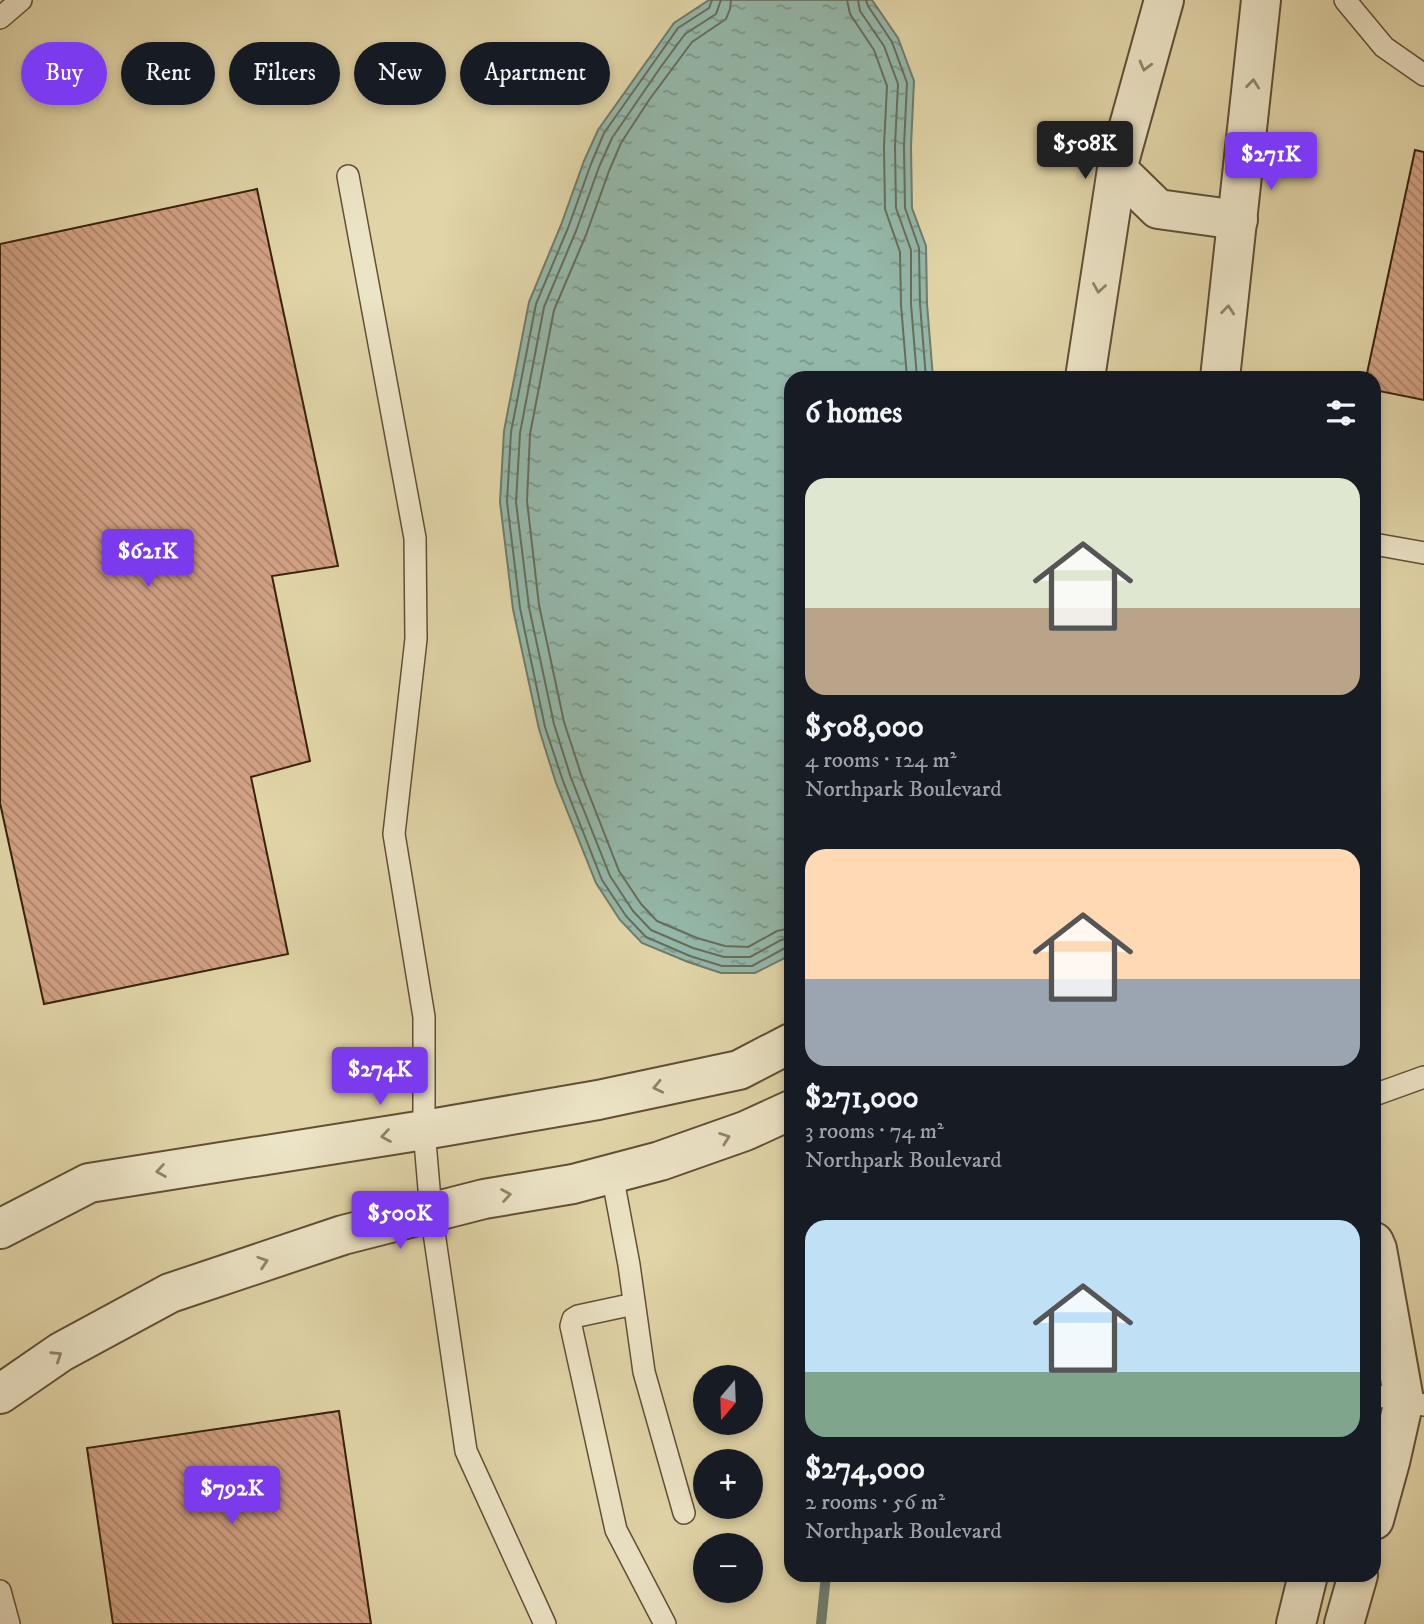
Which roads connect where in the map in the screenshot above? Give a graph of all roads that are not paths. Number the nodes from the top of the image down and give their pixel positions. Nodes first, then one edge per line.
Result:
1 (21, 0) edge
2 (1261, 0) edge
3 (1345, 0) edge
4 (1154, 3) edge
5 (0, 18) edge
6 (1424, 75) edge
7 (1117, 169) junction
8 (348, 176) dead end
9 (1238, 220) junction
10 (1086, 371) edge
11 (1221, 371) edge
12 (1381, 545) edge
13 (1424, 552) edge
14 (784, 1047) edge
15 (1424, 1077) edge
16 (1381, 1092) edge
17 (784, 1113) edge
18 (424, 1130) junction
19 (612, 1174) junction
20 (431, 1212) junction
21 (0, 1229) edge
22 (1381, 1276) edge
23 (634, 1304) junction
24 (0, 1394) edge
25 (1400, 1400) edge
26 (1381, 1495) edge
27 (684, 1513) dead end
28 (1306, 1582) edge
29 (1356, 1582) edge
30 (0, 1591) edge
31 (9, 1624) edge
32 (545, 1624) edge
33 (665, 1624) edge
34 (1296, 1624) edge
35 (1344, 1624) edge

1 - 5 lane
9 -> 2 street
3 - 6 lane
4 -> 7 street
7 - 9 street
7 -> 10 street
8 - 18 lane
11 -> 9 street
12 - 13 lane
14 -> 18 street
15 - 16 lane
19 -> 17 street
18 - 20 lane
18 -> 21 street
20 -> 19 street
19 - 23 lane
24 -> 20 street
20 - 32 lane
22 - 25 street
23 - 27 lane
23 - 33 lane
25 - 26 street
28 - 34 street
29 - 35 street
30 - 31 lane

